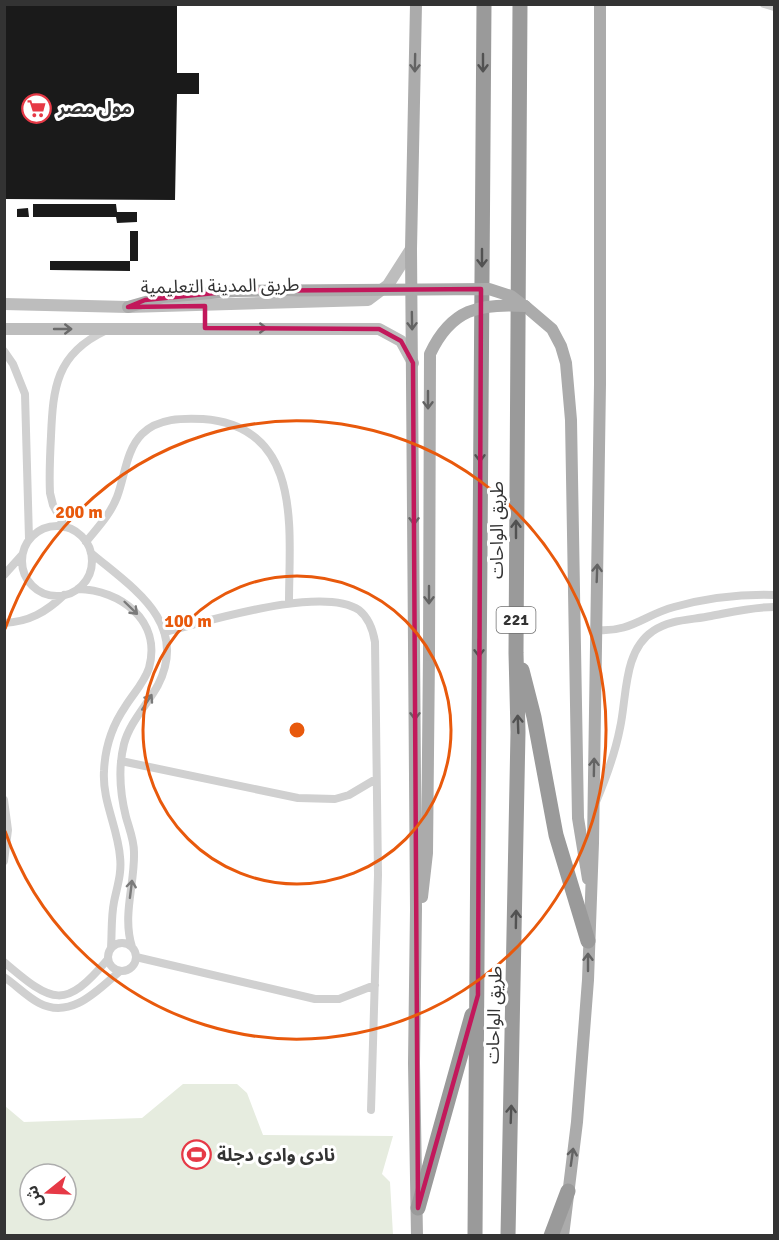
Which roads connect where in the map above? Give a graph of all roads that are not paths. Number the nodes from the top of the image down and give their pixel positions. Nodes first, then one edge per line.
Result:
1 (416, 4) edge
2 (484, 4) edge
3 (520, 4) edge
4 (600, 4) edge
5 (764, 4) edge
6 (774, 7) edge
7 (411, 249) junction
8 (4, 304) edge
9 (205, 306) junction
10 (525, 306) junction
11 (128, 307) junction
12 (204, 328) junction
13 (4, 329) edge
14 (109, 329) junction
15 (4, 351) edge
16 (413, 363) junction
17 (65, 527) junction
18 (29, 539) junction
19 (86, 542) junction
20 (91, 553) junction
21 (22, 554) junction
22 (4, 575) edge
23 (78, 589) junction
24 (64, 595) junction
25 (774, 595) edge
26 (289, 602) junction
27 (774, 607) edge
28 (4, 623) edge
29 (596, 630) junction
30 (164, 632) junction
31 (516, 653) junction
32 (145, 678) junction
33 (158, 685) junction
34 (121, 761) junction
35 (376, 778) junction
36 (4, 800) edge
37 (594, 808) junction
38 (4, 861) edge
39 (121, 866) junction
40 (134, 870) junction
41 (592, 892) junction
42 (416, 909) junction
43 (588, 941) junction
44 (132, 947) junction
45 (111, 948) junction
46 (136, 957) junction
47 (108, 959) junction
48 (4, 962) edge
49 (120, 971) junction
50 (4, 977) edge
51 (375, 985) junction
52 (478, 994) junction
53 (371, 1110) dead end
54 (567, 1191) junction
55 (418, 1208) junction
56 (417, 1236) edge
57 (475, 1236) edge
58 (508, 1236) edge
59 (551, 1236) edge
60 (563, 1236) edge

1 -> 7 main road
2 -> 52 highway, طريق الواحات / 221
31 -> 3 highway, طريق الواحات / 221
29 -> 4 main road
5 - 6 street
7 - 9 street, طريق المدينة التعليمية
7 -> 16 main road
8 - 11 street, طريق المدينة التعليمية
9 - 11 street, طريق المدينة التعليمية
9 - 12 street
10 - 11 main road, bridge
10 - 41 main road
10 -> 42 main road, bridge
12 - 14 street
12 -> 16 street
13 -> 14 street
14 - 17 street
15 - 18 street
16 -> 42 main road
17 - 18 street
17 - 19 street
18 - 21 street
19 - 20 street
19 - 26 street
20 - 23 street
20 - 30 street
21 - 22 street
21 - 24 street
23 - 24 street
23 -> 32 street
24 - 28 street
25 - 29 street
26 - 30 street
26 - 35 street
27 - 37 street
37 -> 29 main road
30 - 33 street
31 - 43 highway
58 -> 31 highway, طريق الواحات / 221
32 - 33 street
32 - 39 street
34 -> 33 street
34 - 35 street
34 - 40 street
35 - 51 street
36 - 38 street
37 - 41 main road
39 - 40 street
39 - 45 street
44 -> 40 street
41 - 43 main road
42 - 55 main road
54 -> 43 main road
44 - 45 street
44 - 46 street
45 - 47 street
46 - 49 street
46 - 51 street
47 - 48 street
47 - 49 street
49 - 50 street
51 - 53 street
52 - 55 highway
52 - 57 highway, طريق الواحات / 221
54 - 59 highway
54 - 60 main road
55 - 56 main road

